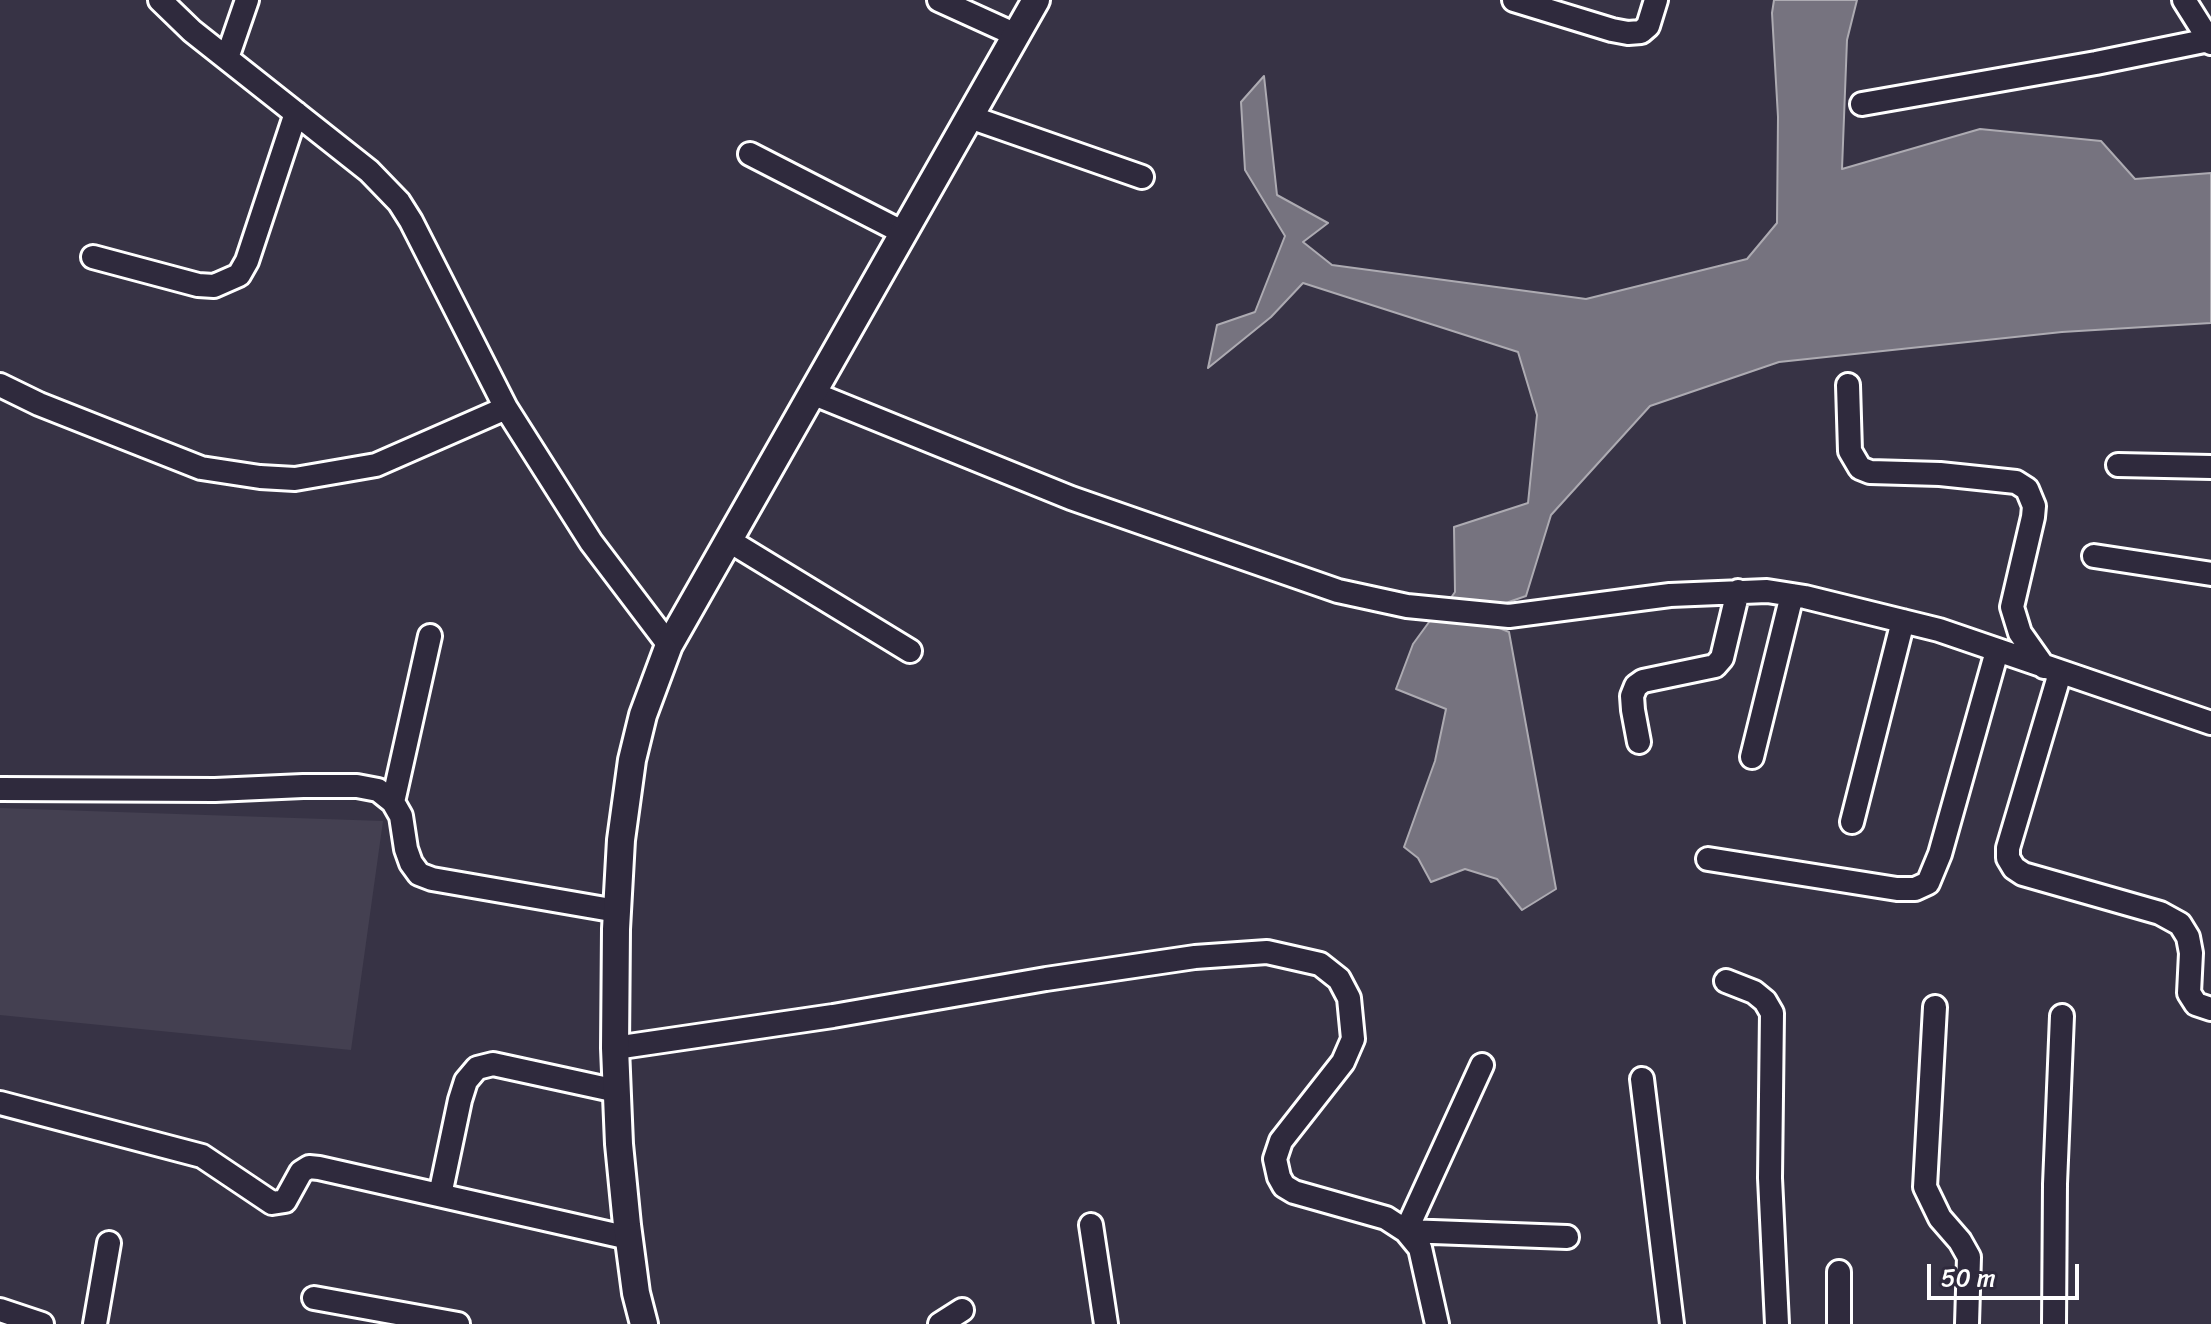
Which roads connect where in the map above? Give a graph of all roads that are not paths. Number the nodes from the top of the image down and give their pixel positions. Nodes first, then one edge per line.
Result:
1 (160, 0) edge
2 (247, 0) edge
3 (939, 0) edge
4 (1036, 0) edge
5 (1514, 0) edge
6 (1656, 0) edge
7 (2184, 0) edge
8 (1016, 35) junction
9 (2210, 42) edge
10 (227, 58) junction
11 (1862, 104) dead end
12 (296, 113) junction
13 (970, 117) junction
14 (750, 154) dead end
15 (1142, 177) dead end
16 (904, 233) junction
17 (93, 257) dead end
18 (0, 385) edge
19 (1848, 385) dead end
20 (812, 393) junction
21 (506, 408) junction
22 (2118, 465) dead end
23 (2211, 467) edge
24 (728, 540) junction
25 (2094, 556) dead end
26 (2211, 574) edge
27 (1738, 591) junction
28 (1792, 595) junction
29 (1903, 621) junction
30 (430, 636) dead end
31 (669, 645) junction
32 (910, 651) dead end
33 (1997, 651) junction
34 (2052, 670) junction
35 (2211, 723) edge
36 (1639, 742) dead end
37 (1752, 757) dead end
38 (0, 789) edge
39 (393, 802) junction
40 (1852, 822) dead end
41 (1708, 859) dead end
42 (617, 911) junction
43 (1726, 981) dead end
44 (1935, 1007) dead end
45 (2211, 1009) edge
46 (2062, 1016) dead end
47 (615, 1048) junction
48 (1482, 1065) dead end
49 (1642, 1079) dead end
50 (617, 1091) junction
51 (0, 1103) edge
52 (440, 1195) junction
53 (1091, 1225) dead end
54 (1406, 1231) junction
55 (1567, 1237) dead end
56 (629, 1238) junction
57 (109, 1243) dead end
58 (1839, 1272) dead end
59 (314, 1298) dead end
60 (0, 1310) edge
61 (962, 1310) dead end
62 (42, 1324) edge
63 (95, 1324) edge
64 (458, 1324) edge
65 (644, 1324) edge
66 (940, 1324) edge
67 (1106, 1324) edge
68 (1437, 1324) edge
69 (1672, 1324) edge
70 (1777, 1324) edge
71 (1839, 1324) edge
72 (1967, 1324) edge
73 (2054, 1324) edge

1 - 10 street
2 - 10 street
3 - 8 street
4 - 8 street
5 - 6 street
7 - 9 street
8 - 13 street
9 - 11 street
10 - 12 street
12 - 17 street
12 - 21 street
13 - 15 street
13 - 16 street
14 - 16 street
16 - 20 street
18 - 21 street
19 - 34 street
20 - 24 street
20 - 27 street
21 - 31 street
22 - 23 street
24 - 31 street
24 - 32 street
25 - 26 street
27 - 28 street
27 - 36 street
28 - 29 street
28 - 37 street
29 - 33 street
29 - 40 street
30 - 39 street
31 - 42 street
33 - 34 street
33 - 41 street
34 - 35 street
34 - 45 street
38 - 39 street
39 - 42 street
42 - 47 street
43 - 70 street
44 - 72 street
46 - 73 street
47 - 50 street
47 - 54 street
48 - 54 street
49 - 69 street
50 - 52 street
50 - 56 street
51 - 52 street
52 - 56 street
53 - 67 street
54 - 55 street
54 - 68 street
56 - 65 street
57 - 63 street
58 - 71 street
59 - 64 street
60 - 62 street
61 - 66 street

